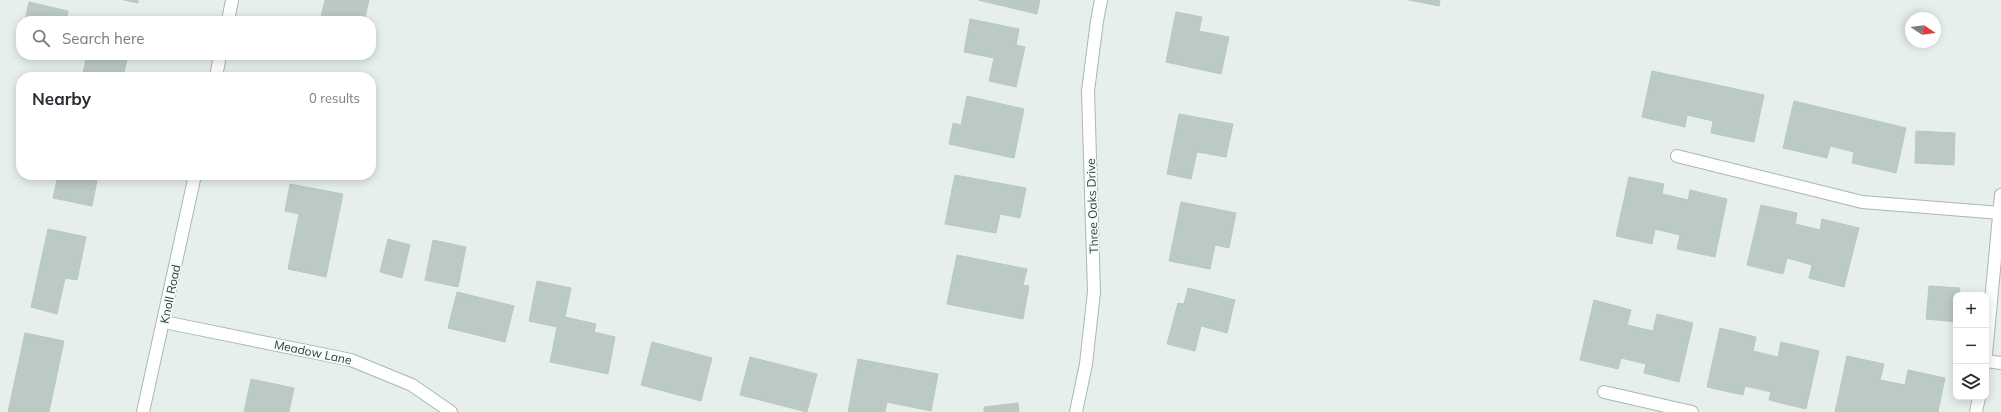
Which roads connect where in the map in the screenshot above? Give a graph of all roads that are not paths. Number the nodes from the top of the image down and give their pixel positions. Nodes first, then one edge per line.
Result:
1 (232, 0) edge
2 (1101, 0) edge
3 (229, 16) edge
4 (219, 60) edge
5 (217, 72) edge
6 (1677, 156) dead end
7 (194, 180) edge
8 (2001, 195) edge
9 (2000, 213) edge
10 (164, 322) junction
11 (1989, 328) edge
12 (1989, 361) edge
13 (2001, 363) edge
14 (1604, 392) dead end
15 (1978, 400) edge
16 (143, 412) edge
17 (451, 412) edge
18 (1076, 412) edge
19 (1692, 412) edge
20 (1976, 412) edge

1 - 3 street
2 - 18 street, Three Oaks Drive
4 - 5 street
6 - 9 street
7 - 10 street, Knoll Road
8 - 9 street
9 - 11 street
10 - 16 street, Knoll Road
10 - 17 street, Meadow Lane
12 - 13 street
14 - 19 street
15 - 20 street

